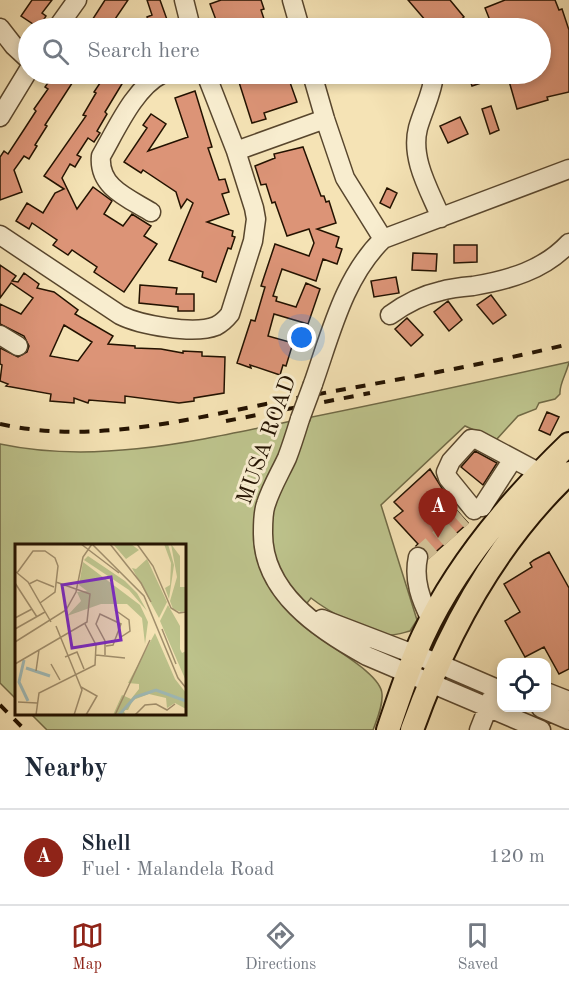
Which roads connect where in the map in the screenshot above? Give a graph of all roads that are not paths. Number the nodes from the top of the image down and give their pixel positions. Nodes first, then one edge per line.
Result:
1 (77, 0) edge
2 (184, 0) edge
3 (292, 0) edge
4 (64, 18) edge
5 (188, 18) edge
6 (297, 18) edge
7 (1, 32) edge
8 (18, 49) edge
9 (20, 84) edge
10 (147, 84) edge
11 (210, 84) edge
12 (315, 84) edge
13 (432, 84) edge
14 (0, 117) edge
15 (325, 119) junction
16 (236, 151) junction
17 (569, 169) edge
18 (151, 212) dead end
19 (441, 218) junction
20 (0, 235) edge
21 (382, 239) junction
22 (569, 243) edge
23 (390, 315) dead end
24 (0, 335) edge
25 (18, 346) dead end
26 (569, 444) edge
27 (513, 459) junction
28 (540, 473) junction
29 (569, 473) edge
30 (514, 501) junction
31 (473, 512) junction
32 (418, 558) dead end
33 (430, 620) junction
34 (411, 664) junction
35 (433, 672) junction
36 (497, 688) edge
37 (497, 691) edge
38 (551, 694) edge
39 (569, 701) edge
40 (488, 707) junction
41 (551, 712) edge
42 (569, 720) edge
43 (388, 730) edge
44 (412, 730) edge
45 (479, 730) edge
46 (541, 730) edge

1 - 4 street
2 - 5 street
3 - 6 street
7 - 8 street
9 - 14 street
10 - 18 street
11 - 16 street
12 - 15 street
13 - 19 street
15 - 16 street
15 - 21 street
16 - 20 street
17 - 19 street
19 - 21 street
21 - 34 street, MUSA ROAD, bridge
22 - 23 street
24 - 25 street
26 - 28 main road
27 - 28 street
27 - 31 street
27 - 31 street
28 - 30 main road
29 - 35 main road
30 - 31 street
30 - 33 main road
32 - 33 street
33 - 34 main road
34 - 35 street, MUSA ROAD
34 - 43 main road
35 - 36 street
35 - 40 street
35 - 44 main road
37 - 40 street
38 - 39 street
40 - 45 street
40 - 46 street
41 - 42 street

